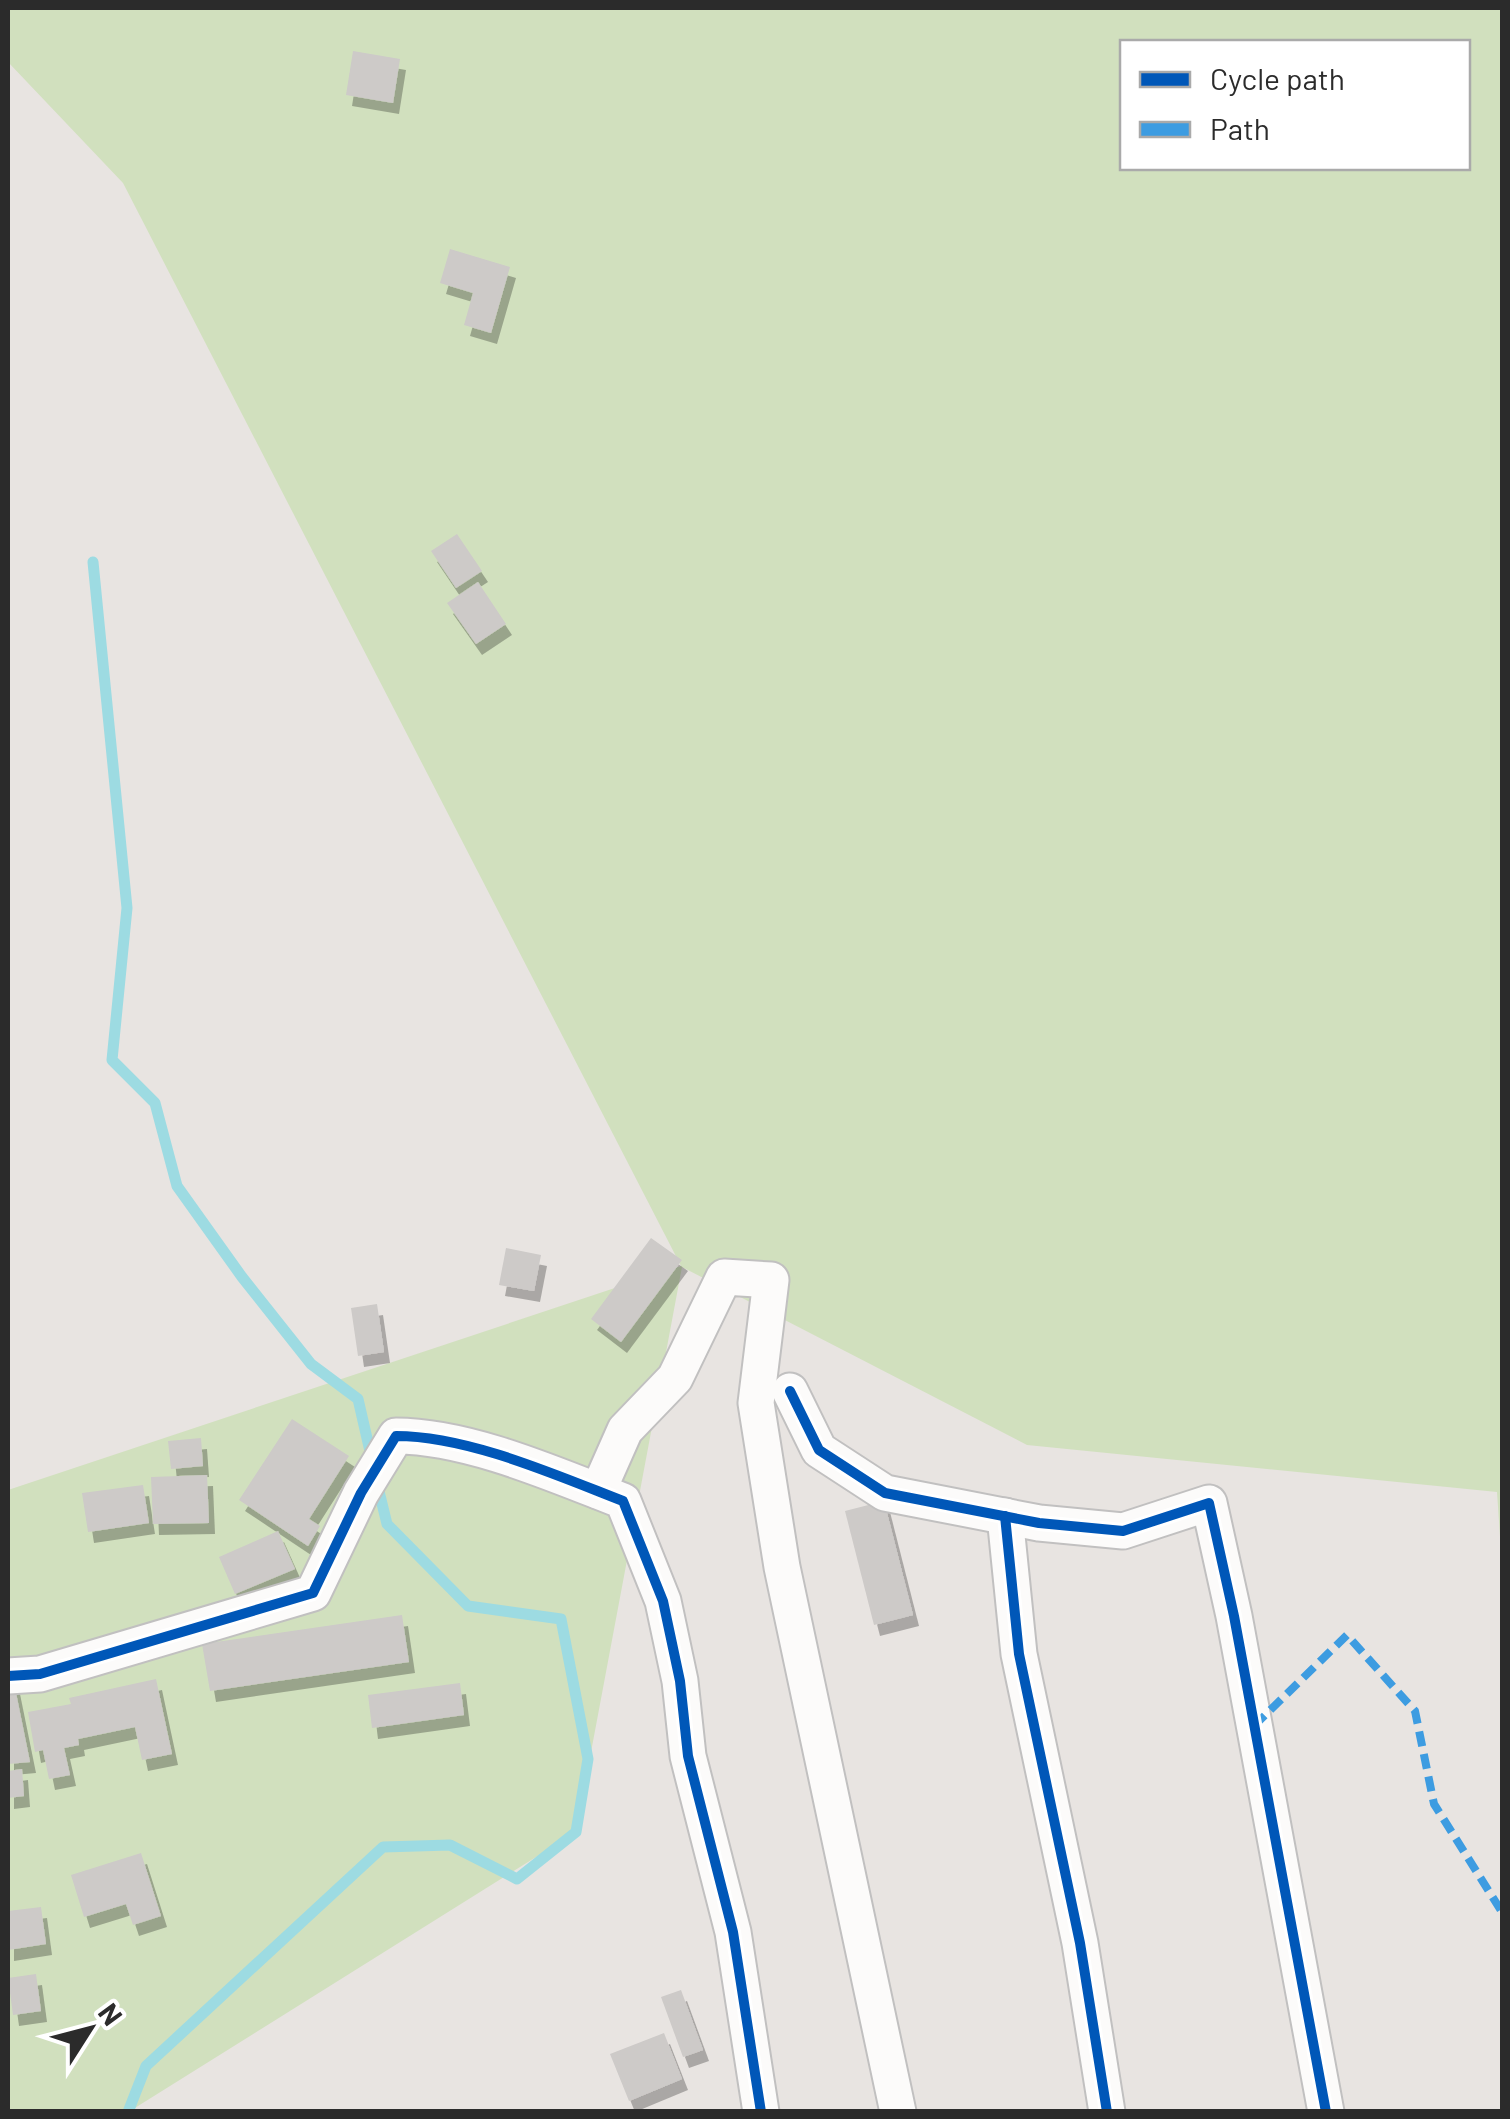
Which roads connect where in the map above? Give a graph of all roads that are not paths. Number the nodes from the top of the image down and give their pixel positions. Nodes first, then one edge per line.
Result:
1 (790, 1392) dead end
2 (598, 1491) junction
3 (1004, 1516) junction
4 (8, 1676) edge
5 (761, 2112) edge
6 (898, 2112) edge
7 (1107, 2112) edge
8 (1326, 2112) edge

1 - 3 street
2 - 4 street
2 - 5 street
2 - 6 street
3 - 7 street
3 - 8 street

